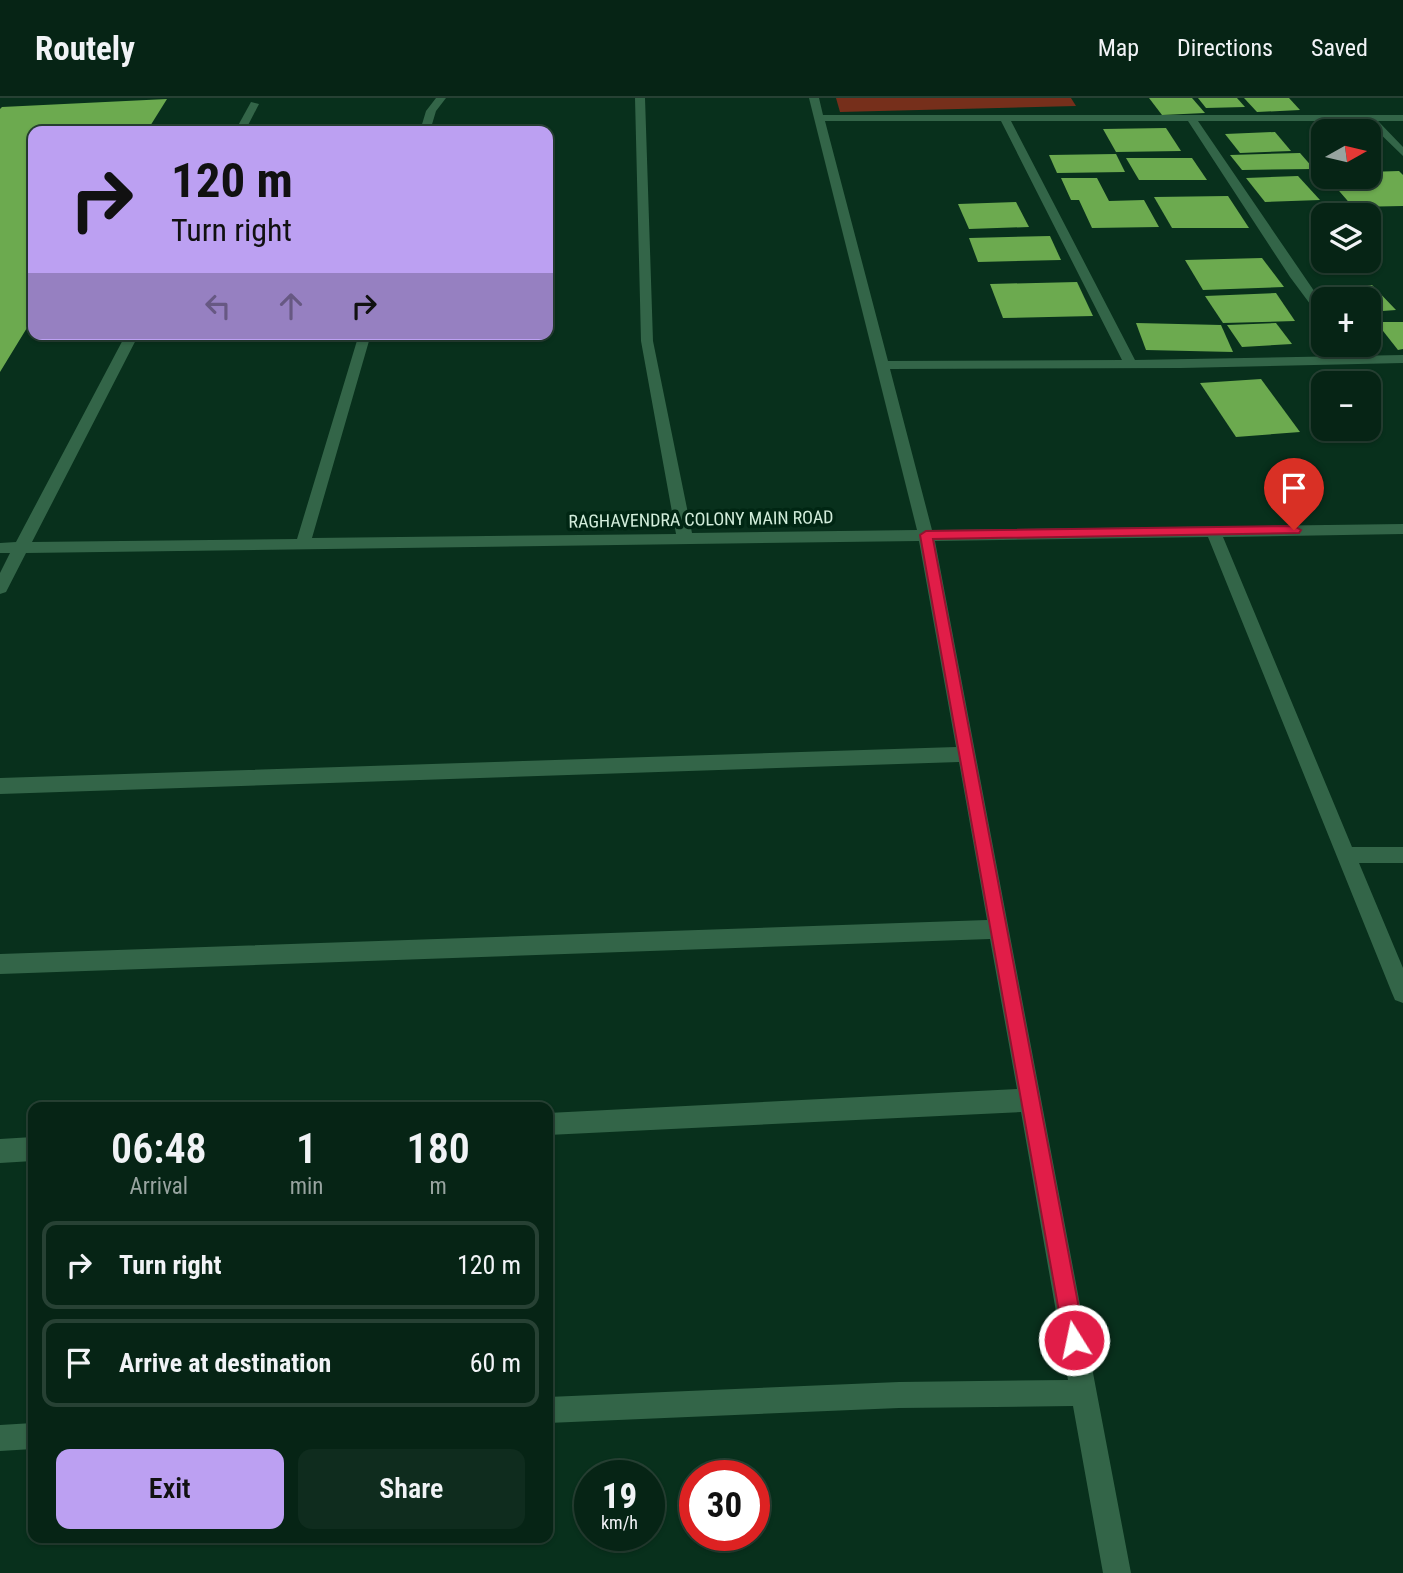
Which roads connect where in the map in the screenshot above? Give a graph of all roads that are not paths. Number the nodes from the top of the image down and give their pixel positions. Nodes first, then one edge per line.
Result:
1 (441, 98) edge
2 (640, 98) edge
3 (814, 98) edge
4 (254, 104) dead end
5 (1004, 117) junction
6 (819, 118) junction
7 (1191, 118) junction
8 (1370, 118) junction
9 (1403, 118) edge
10 (243, 126) edge
11 (426, 126) edge
12 (1403, 153) edge
13 (1311, 297) edge
14 (129, 340) edge
15 (363, 340) edge
16 (1357, 357) edge
17 (1403, 359) edge
18 (1359, 360) junction
19 (1130, 364) junction
20 (883, 365) junction
21 (1403, 528) edge
22 (1213, 531) junction
23 (926, 535) junction
24 (685, 538) junction
25 (303, 544) junction
26 (20, 547) junction
27 (0, 548) edge
28 (0, 588) edge
29 (967, 754) junction
30 (0, 786) edge
31 (1347, 855) junction
32 (1403, 855) edge
33 (999, 929) junction
34 (0, 964) edge
35 (1403, 993) edge
36 (1030, 1100) junction
37 (553, 1124) edge
38 (28, 1149) edge
39 (0, 1151) edge
40 (1084, 1393) junction
41 (553, 1410) edge
42 (28, 1436) edge
43 (0, 1438) edge
44 (1117, 1573) edge

1 - 11 street
2 - 24 street
3 - 6 street
4 - 10 street
5 - 6 street
5 - 7 street
5 - 19 street
6 - 20 street
7 - 8 street
7 - 13 street
8 - 9 street
8 - 12 street
14 - 26 street
15 - 25 street
16 - 18 street
17 - 18 street
18 - 19 street
19 - 20 street
20 - 23 street
21 - 22 street, RAGHAVENDRA COLONY MAIN ROAD
22 - 23 street, RAGHAVENDRA COLONY MAIN ROAD
22 - 31 street
23 - 24 street, RAGHAVENDRA COLONY MAIN ROAD
23 - 29 street
24 - 25 street, RAGHAVENDRA COLONY MAIN ROAD
25 - 26 street, RAGHAVENDRA COLONY MAIN ROAD
26 - 27 street, RAGHAVENDRA COLONY MAIN ROAD
26 - 28 street
29 - 30 street
29 - 33 street
31 - 32 street
31 - 35 street
33 - 34 street
33 - 36 street
36 - 37 street
36 - 40 street
38 - 39 street
40 - 41 street
40 - 44 street
42 - 43 street

